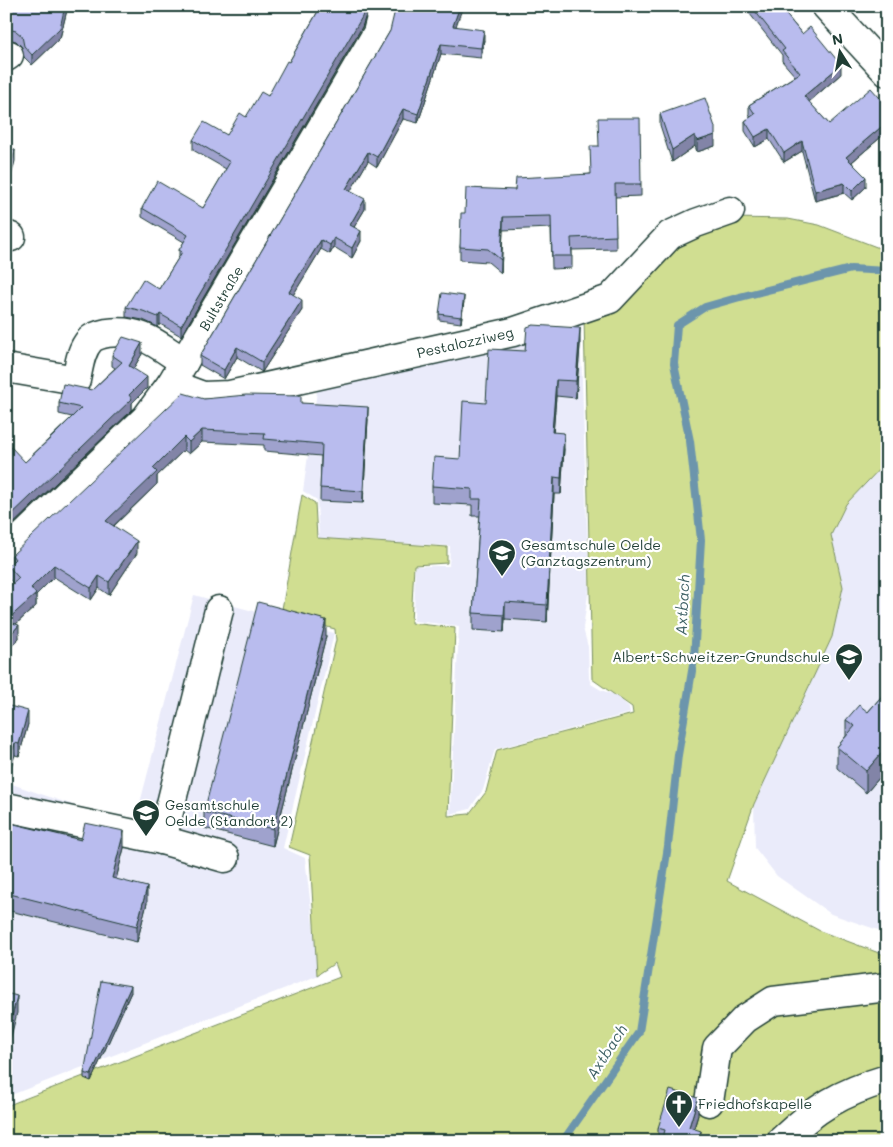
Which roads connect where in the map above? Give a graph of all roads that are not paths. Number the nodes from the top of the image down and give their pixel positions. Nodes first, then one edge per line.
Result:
1 (384, 6) edge
2 (826, 6) edge
3 (887, 72) edge
4 (730, 211) dead end
5 (6, 368) edge
6 (178, 373) junction
7 (6, 553) edge
8 (219, 610) dead end
9 (6, 807) edge
10 (162, 840) junction
11 (225, 858) dead end
12 (887, 987) edge
13 (887, 1079) edge
14 (708, 1102) dead end
15 (781, 1141) edge

1 - 6 street, Bultstraße
2 - 3 street
4 - 6 street, Pestalozziweg
5 - 6 street, Pestalozziweg
6 - 7 street, Bultstraße
8 - 10 street
9 - 10 street
10 - 11 street
12 - 14 street
13 - 15 street

